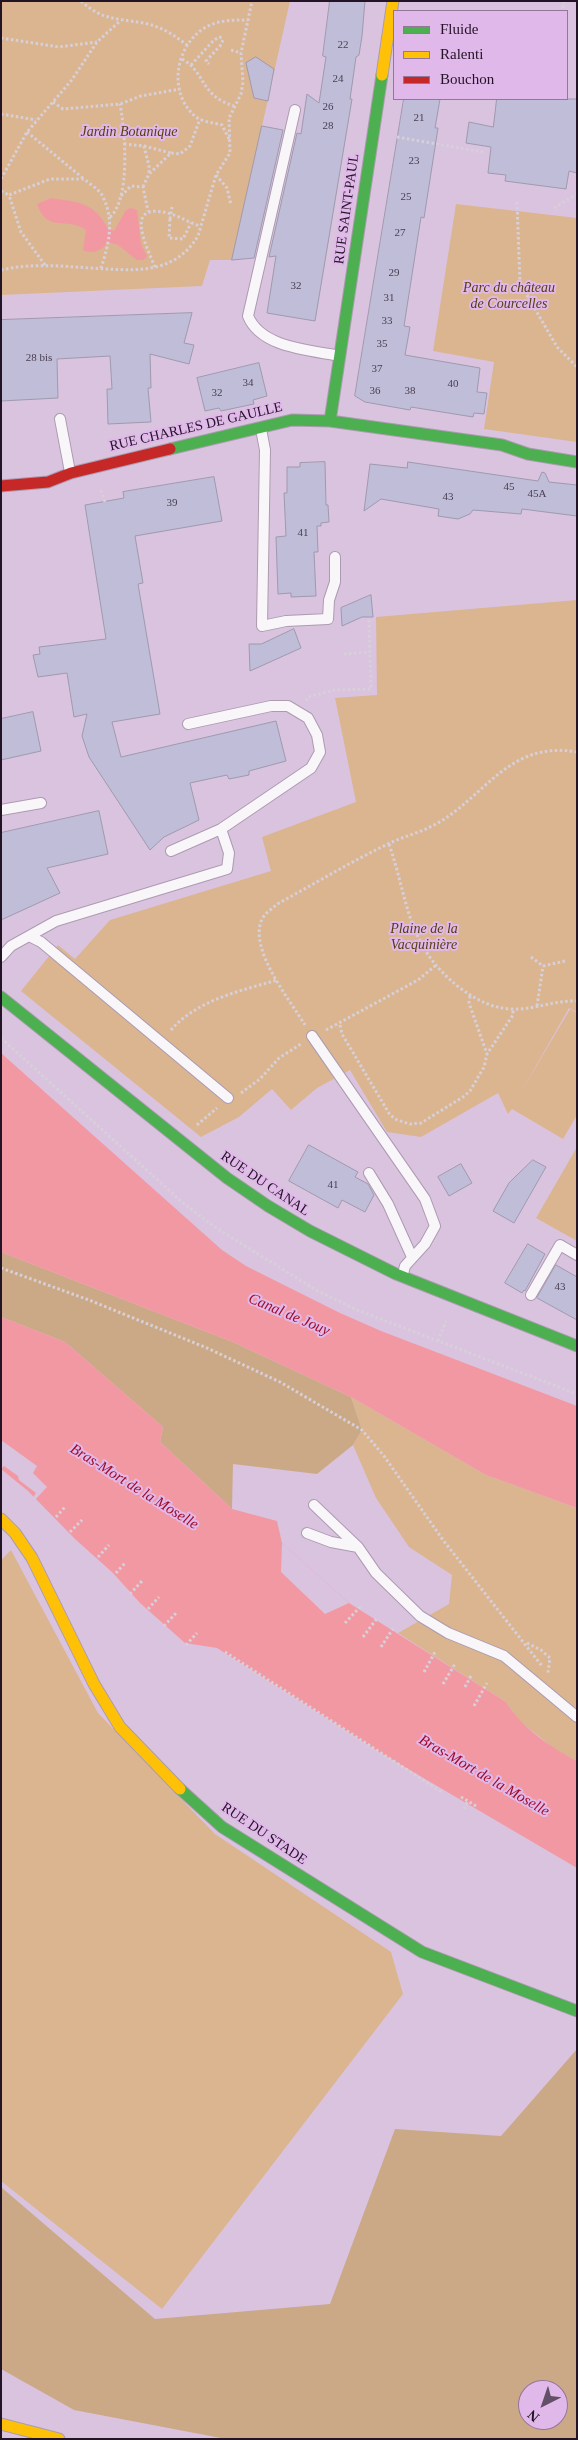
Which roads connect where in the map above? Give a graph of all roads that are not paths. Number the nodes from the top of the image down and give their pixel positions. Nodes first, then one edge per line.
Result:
1 (393, 1) edge
2 (295, 110) dead end
3 (341, 356) junction
4 (60, 419) dead end
5 (330, 421) junction
6 (260, 427) junction
7 (577, 462) edge
8 (70, 472) junction
9 (1, 486) edge
10 (335, 557) dead end
11 (188, 724) dead end
12 (41, 803) dead end
13 (1, 810) edge
14 (222, 829) junction
15 (171, 851) dead end
16 (29, 936) junction
17 (1, 957) edge
18 (1, 997) edge
19 (312, 1036) road end
20 (228, 1098) road end
21 (369, 1173) dead end
22 (412, 1256) junction
23 (577, 1256) edge
24 (402, 1277) junction
25 (531, 1295) dead end
26 (577, 1346) edge
27 (314, 1505) dead end
28 (1, 1519) edge
29 (307, 1533) dead end
30 (358, 1547) junction
31 (577, 1717) edge
32 (577, 2011) edge
33 (1, 2424) edge
34 (59, 2439) edge

1 - 3 main road, RUE SAINT-PAUL
2 - 3 lane
3 - 5 main road, RUE SAINT-PAUL
4 - 8 lane
5 - 6 main road, RUE CHARLES DE GAULLE
5 - 7 main road, RUE CHARLES DE GAULLE
6 - 8 main road, RUE CHARLES DE GAULLE
6 - 10 lane
8 - 9 main road, RUE CHARLES DE GAULLE
11 - 14 lane
12 - 13 lane
14 - 15 lane
14 - 16 lane
16 - 17 lane
16 - 20 lane
18 - 24 main road, RUE DU CANAL
19 - 22 lane
21 - 22 lane
22 - 24 lane
23 - 25 lane
24 - 26 main road, RUE DU CANAL
27 - 30 lane
28 - 32 main road, RUE DU STADE
29 - 30 lane
30 - 31 lane
33 - 34 main road

